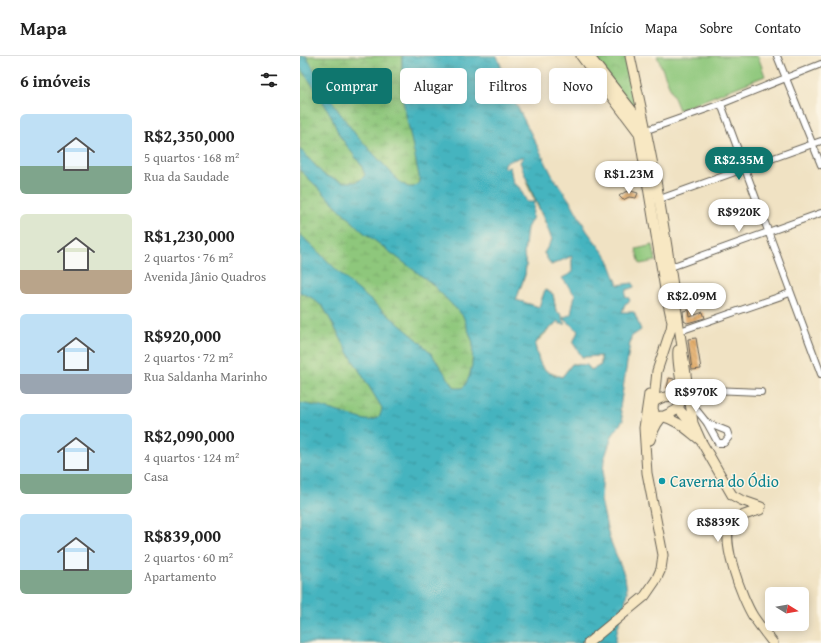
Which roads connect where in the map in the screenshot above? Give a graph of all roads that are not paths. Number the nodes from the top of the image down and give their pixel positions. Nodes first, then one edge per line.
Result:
1 (581, 56) edge
2 (589, 56) edge
3 (630, 56) edge
4 (777, 56) edge
5 (821, 64) edge
6 (786, 78) junction
7 (721, 104) junction
8 (643, 132) junction
9 (821, 141) edge
10 (812, 144) junction
11 (821, 165) edge
12 (744, 169) junction
13 (660, 199) junction
14 (650, 202) junction
15 (821, 213) edge
16 (768, 233) junction
17 (666, 269) junction
18 (790, 293) junction
19 (677, 333) junction
20 (657, 371) junction
21 (821, 374) edge
22 (685, 391) junction
23 (761, 392) dead end
24 (679, 406) junction
25 (654, 408) junction
26 (691, 408) junction
27 (685, 415) junction
28 (663, 416) junction
29 (673, 420) junction
30 (707, 424) dead end
31 (697, 432) junction
32 (645, 441) junction
33 (701, 441) junction
34 (647, 473) junction
35 (588, 643) edge
36 (773, 643) edge

1 - 8 main road
2 - 8 main road
3 - 8 main road
4 - 6 street
5 - 6 street
6 - 7 street
6 - 10 street
7 - 8 street
7 - 12 street
8 - 13 main road
8 - 14 main road
9 - 10 street
10 - 11 street
10 - 12 street
12 - 13 street
12 - 16 street
13 - 14 street
13 - 17 main road
14 - 17 main road
15 - 16 street
16 - 17 street
16 - 18 street
17 - 19 main road
18 - 19 street
18 - 21 street
19 - 20 main road
19 - 22 main road
20 - 25 main road
20 - 32 main road
22 - 23 street
22 - 24 main road
22 - 26 main road
22 - 27 main road
24 - 25 main road
24 - 27 main road
24 - 28 main road
25 - 28 main road
25 - 32 main road
26 - 27 main road
26 - 30 street
26 - 31 main road
27 - 29 main road
27 - 31 main road
28 - 29 main road
28 - 34 main road
29 - 33 main road
31 - 33 main road
32 - 34 main road
33 - 36 main road
34 - 35 main road

